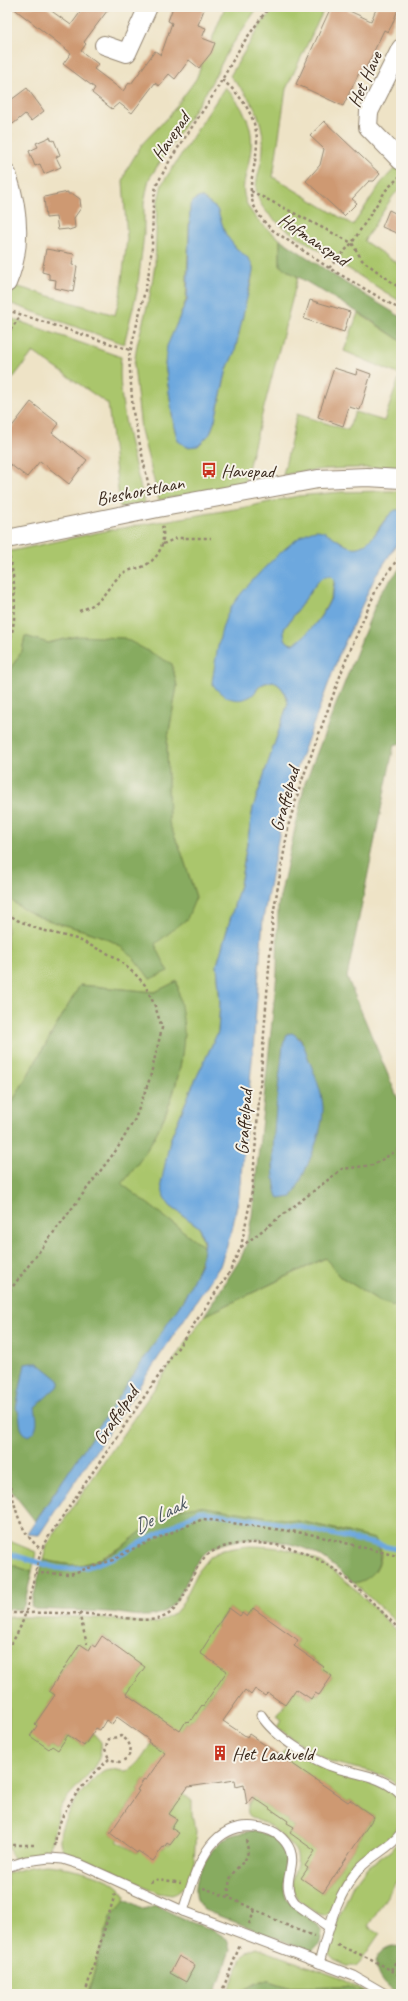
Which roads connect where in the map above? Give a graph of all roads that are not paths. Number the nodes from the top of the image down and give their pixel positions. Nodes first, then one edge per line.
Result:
1 (148, 7) edge
2 (104, 45) dead end
3 (401, 48) edge
4 (401, 161) edge
5 (7, 174) edge
6 (7, 283) edge
7 (401, 479) edge
8 (8, 546) edge
9 (261, 1715) dead end
10 (401, 1795) edge
11 (401, 1833) edge
12 (7, 1867) edge
13 (183, 1911) junction
14 (329, 1927) junction
15 (319, 1962) junction
16 (385, 1994) edge

1 - 2 street
3 - 4 street, Het Have
5 - 6 street
7 - 8 street, Bieshorstlaan
9 - 10 lane
11 - 14 lane
12 - 13 lane
13 - 14 lane
13 - 15 lane
14 - 15 lane
15 - 16 lane

